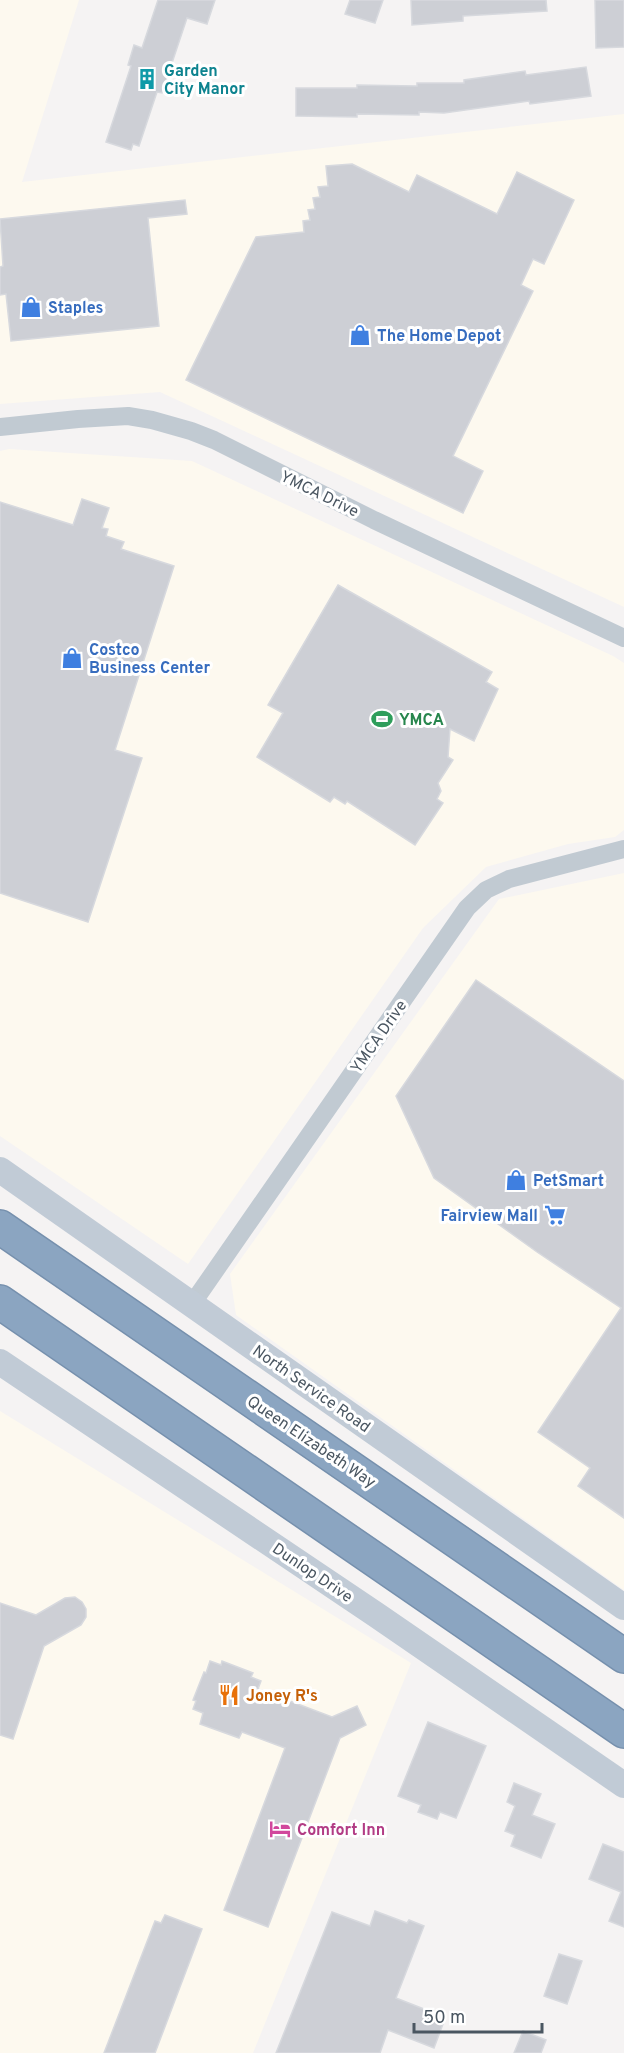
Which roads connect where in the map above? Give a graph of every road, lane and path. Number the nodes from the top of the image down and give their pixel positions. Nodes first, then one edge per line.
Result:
1 (0, 427) edge
2 (624, 638) edge
3 (624, 849) edge
4 (0, 1170) edge
5 (0, 1227) edge
6 (0, 1302) edge
7 (192, 1304) junction
8 (0, 1323) edge
9 (0, 1362) edge
10 (220, 1455) junction
11 (624, 1607) edge
12 (624, 1656) edge
13 (624, 1731) edge
14 (624, 1785) edge

1 - 2 street, YMCA Drive
3 - 7 street, YMCA Drive
4 - 7 street, North Service Road
5 - 12 highway, Queen Elizabeth Way
6 - 10 highway
7 - 11 street, North Service Road
8 - 10 highway
9 - 14 street, Dunlop Drive
10 - 13 highway

